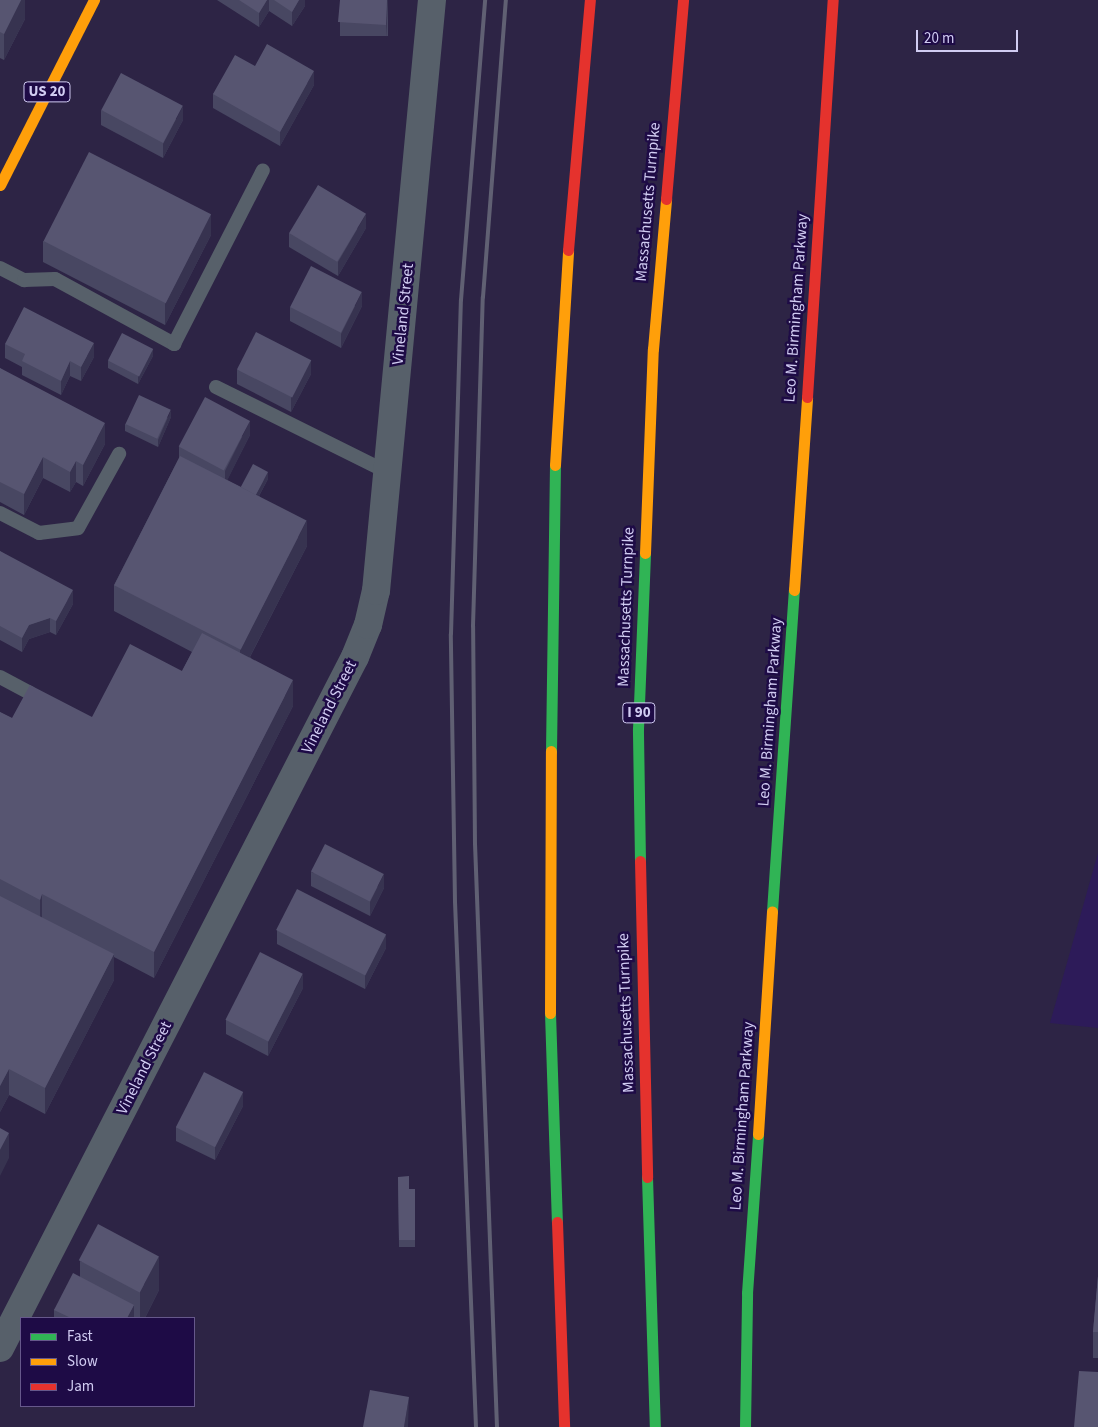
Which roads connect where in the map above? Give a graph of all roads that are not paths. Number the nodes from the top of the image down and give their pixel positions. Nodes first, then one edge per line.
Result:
1 (94, 0) edge
2 (432, 0) edge
3 (590, 0) edge
4 (683, 0) edge
5 (833, 0) edge
6 (263, 170) dead end
7 (0, 184) edge
8 (0, 268) edge
9 (216, 387) dead end
10 (119, 454) dead end
11 (387, 472) junction
12 (0, 513) edge
13 (0, 677) edge
14 (30, 693) edge
15 (0, 1348) edge
16 (564, 1427) edge
17 (655, 1427) edge
18 (745, 1427) edge

1 - 7 main road, US 20
2 - 11 street, Vineland Street
3 - 16 main road
4 - 17 main road, Massachusetts Turnpike / I 90
5 - 18 main road, Leo M. Birmingham Parkway
6 - 8 lane
9 - 11 lane
10 - 12 lane
11 - 15 street, Vineland Street
13 - 14 lane

